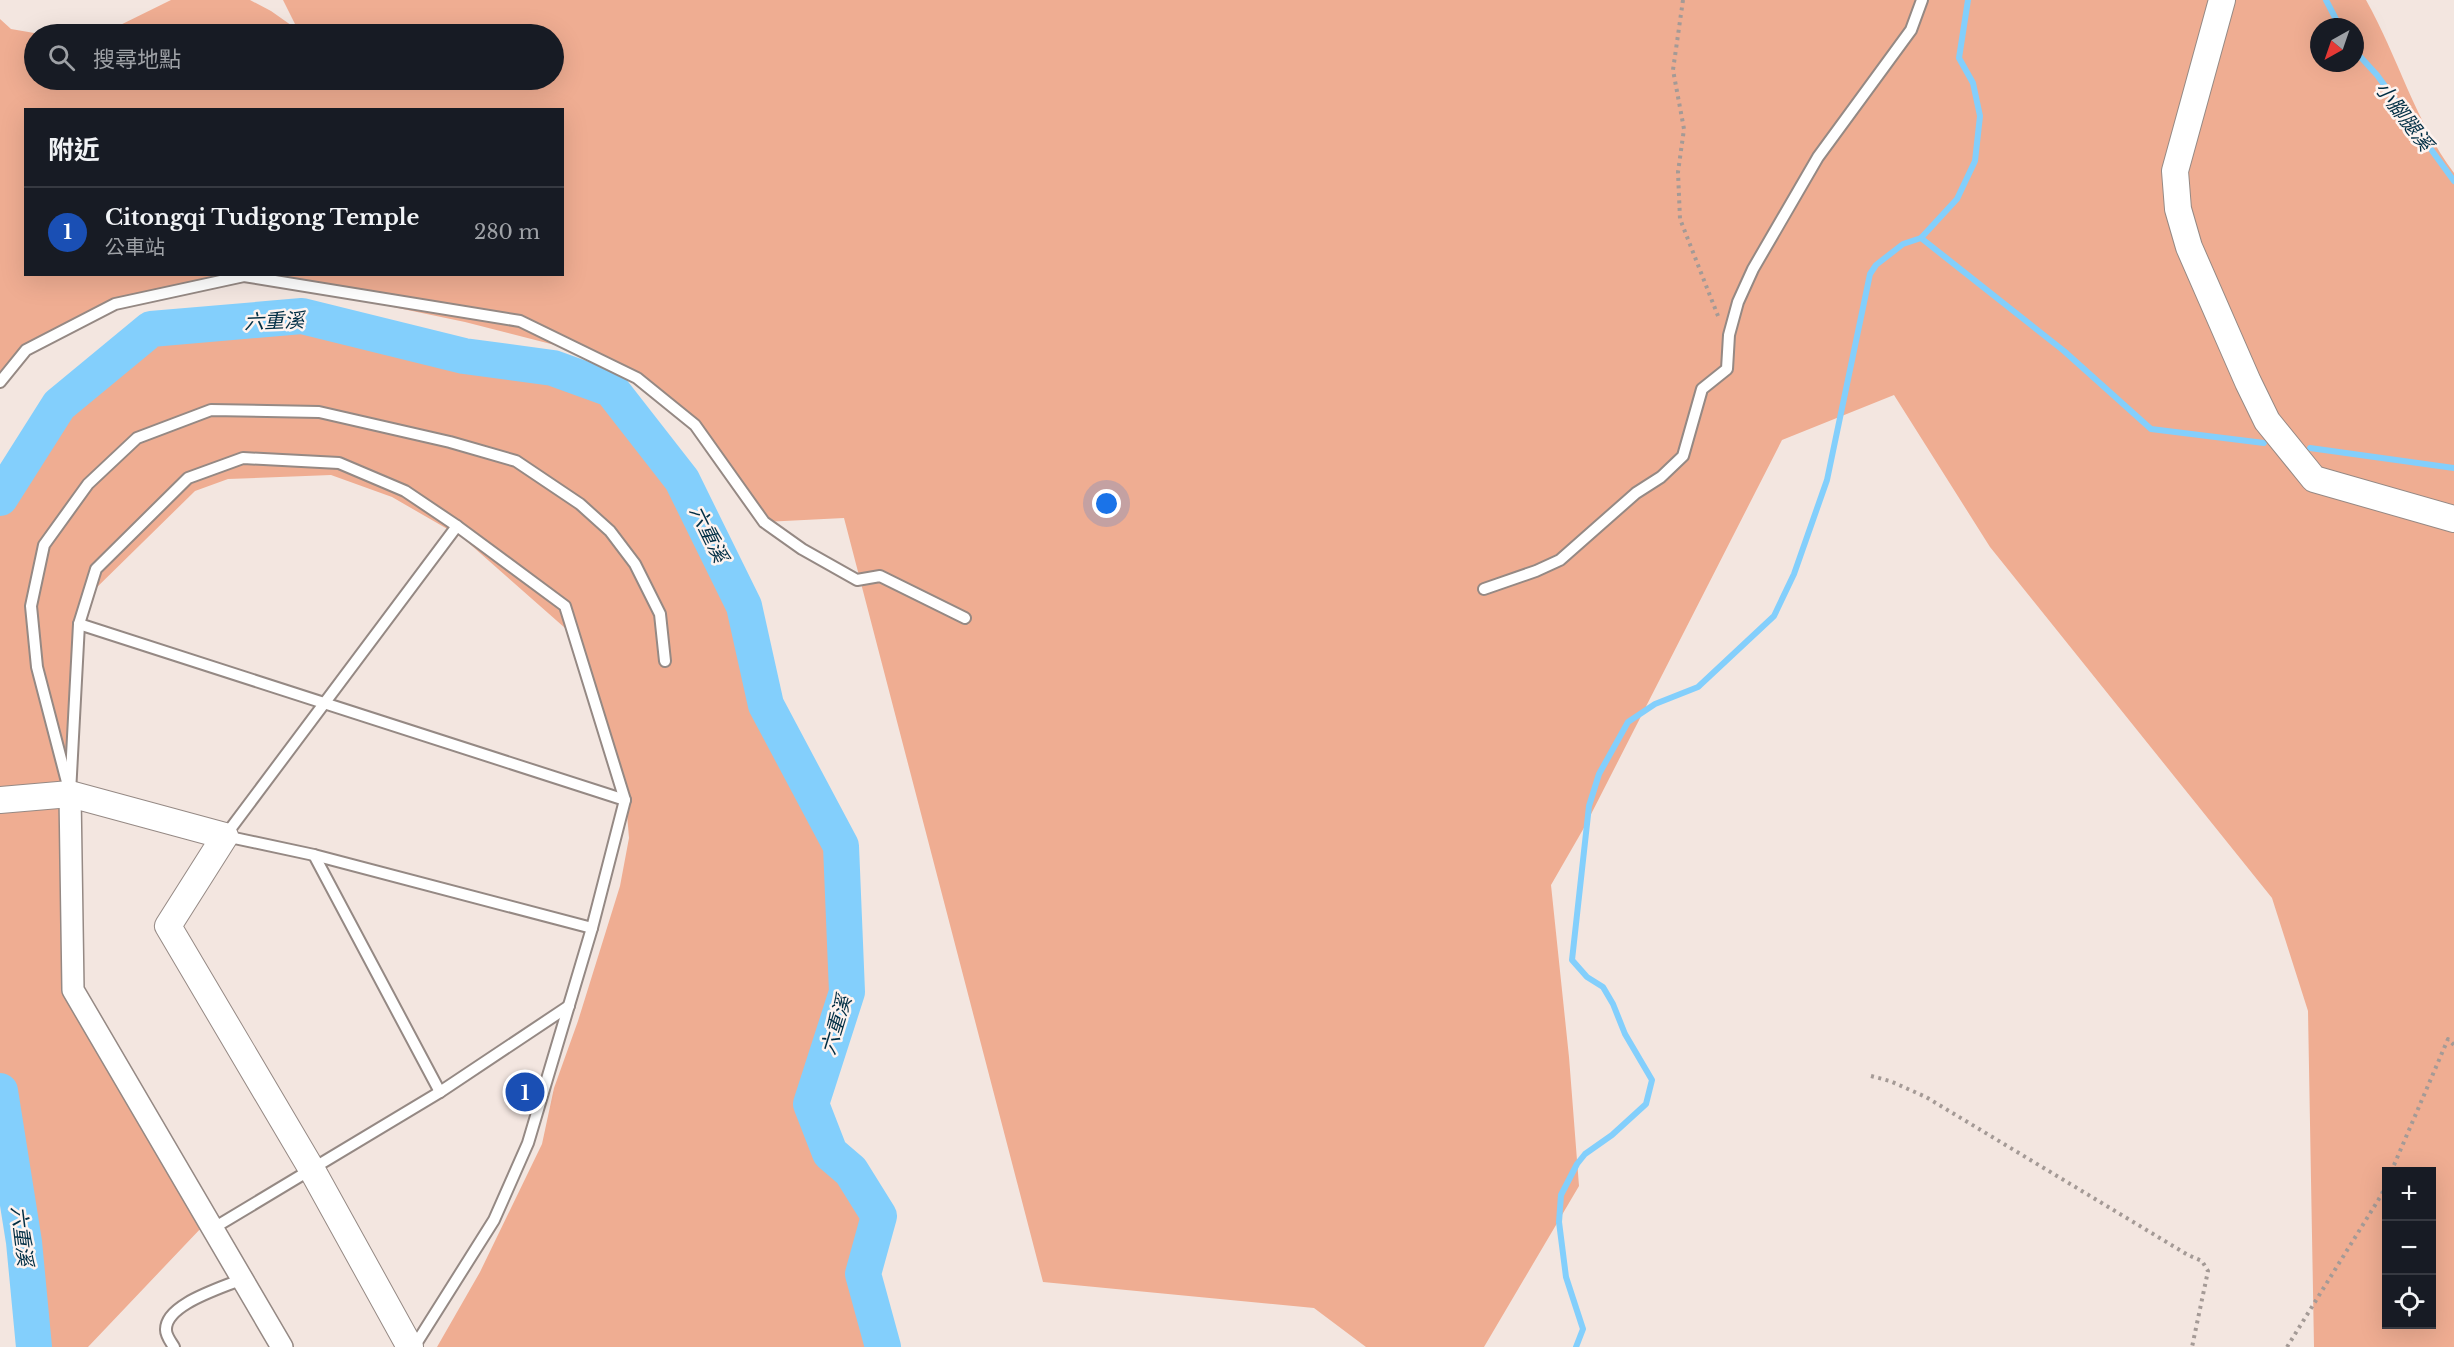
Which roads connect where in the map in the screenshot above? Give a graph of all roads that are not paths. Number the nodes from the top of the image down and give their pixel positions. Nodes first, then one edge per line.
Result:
1 (1922, 0) edge
2 (2222, 0) edge
3 (0, 382) edge
4 (2454, 519) edge
5 (457, 526) junction
6 (1484, 589) dead end
7 (965, 618) dead end
8 (79, 624) junction
9 (665, 661) dead end
10 (325, 702) junction
11 (70, 794) junction
12 (0, 800) edge
13 (625, 800) junction
14 (225, 836) junction
15 (314, 855) junction
16 (592, 928) junction
17 (569, 1006) junction
18 (440, 1092) junction
19 (311, 1168) junction
20 (212, 1229) junction
21 (242, 1279) junction
22 (174, 1347) edge
23 (282, 1347) edge
24 (412, 1347) edge

1 - 6 lane
2 - 4 street
3 - 7 lane
5 - 8 lane
5 - 10 lane
5 - 13 lane
8 - 10 lane
8 - 11 lane
9 - 11 lane
10 - 13 lane
10 - 14 lane
11 - 12 street
11 - 14 street
11 - 20 street
13 - 16 lane
14 - 15 lane
14 - 19 street
15 - 16 lane
15 - 18 lane
16 - 17 lane
17 - 18 lane
17 - 24 lane
18 - 19 lane
19 - 20 lane
19 - 24 street
20 - 21 street
21 - 22 lane
21 - 23 street

